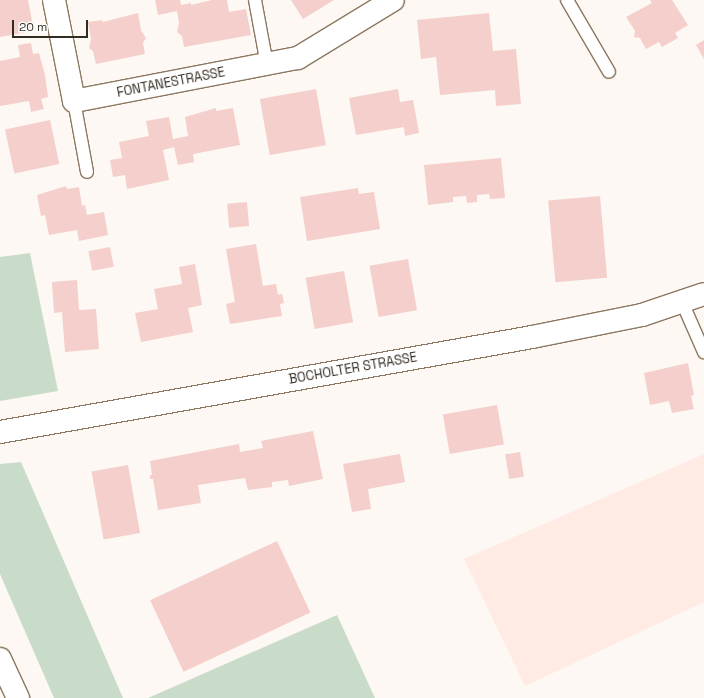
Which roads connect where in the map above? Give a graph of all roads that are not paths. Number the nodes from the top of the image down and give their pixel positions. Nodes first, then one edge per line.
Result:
1 (54, 0) edge
2 (255, 0) edge
3 (393, 0) edge
4 (567, 0) edge
5 (267, 64) junction
6 (609, 72) dead end
7 (74, 101) junction
8 (86, 172) dead end
9 (704, 294) edge
10 (682, 302) junction
11 (704, 352) edge
12 (0, 432) edge
13 (0, 659) edge
14 (18, 698) edge

1 - 7 street
2 - 5 lane
3 - 5 street, FONTANESTRASSE
4 - 6 lane
5 - 7 street, FONTANESTRASSE
7 - 8 lane
9 - 10 street, BOCHOLTER STRASSE
10 - 11 lane
10 - 12 street, BOCHOLTER STRASSE
13 - 14 street

